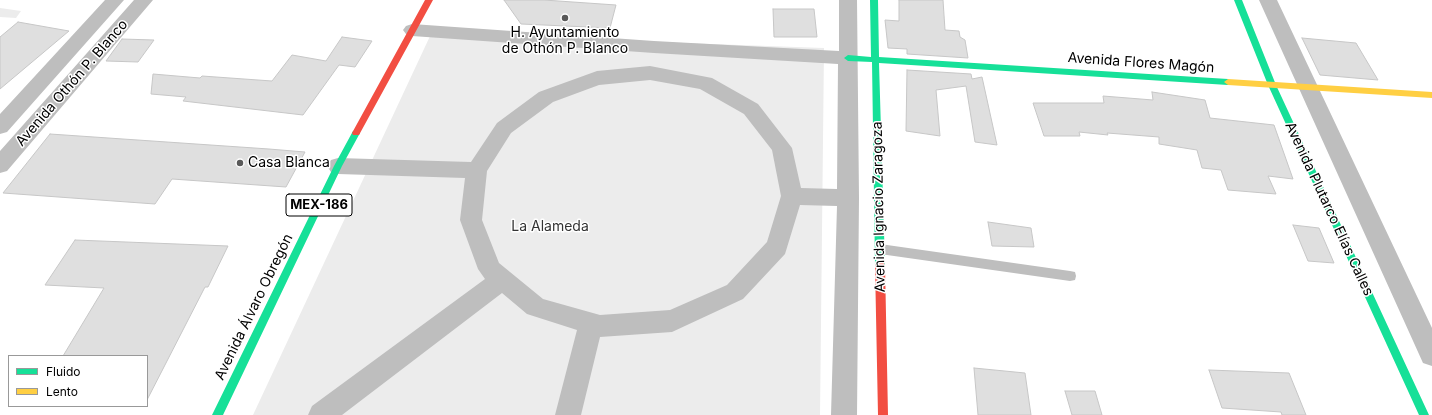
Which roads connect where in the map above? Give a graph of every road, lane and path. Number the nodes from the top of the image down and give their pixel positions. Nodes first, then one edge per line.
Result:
1 (115, 0) edge
2 (144, 0) edge
3 (428, 0) edge
4 (848, 0) edge
5 (874, 0) edge
6 (1238, 0) edge
7 (1268, 0) edge
8 (412, 30) junction
9 (654, 47) junction
10 (848, 58) junction
11 (876, 60) junction
12 (650, 73) junction
13 (1272, 85) junction
14 (1307, 87) junction
15 (1432, 95) edge
16 (0, 127) edge
17 (0, 165) edge
18 (338, 166) junction
19 (478, 170) junction
20 (792, 196) junction
21 (848, 198) junction
22 (880, 249) junction
23 (1070, 276) dead end
24 (503, 280) junction
25 (591, 324) junction
26 (1432, 355) edge
27 (217, 415) edge
28 (321, 415) edge
29 (568, 415) edge
30 (844, 415) edge
31 (883, 415) edge
32 (1424, 415) edge

1 - 16 street, Avenida Othón P. Blanco
2 - 17 street, Avenida Othón P. Blanco
3 - 8 street, Avenida Álvaro Obregón / MEX-186
4 - 10 street
5 - 11 street, Avenida Ignacio Zaragoza
6 - 13 street, Avenida Plutarco Elías Calles
7 - 14 street
8 - 9 street
8 - 18 street, Avenida Álvaro Obregón / MEX-186
9 - 10 street
9 - 12 street
10 - 11 street, Avenida Flores Magón
10 - 21 street
11 - 13 street, Avenida Flores Magón
11 - 22 street, Avenida Ignacio Zaragoza
12 - 19 street
12 - 20 street
13 - 14 street, Avenida Flores Magón
13 - 32 street, Avenida Plutarco Elías Calles
14 - 15 street, Avenida Flores Magón
14 - 26 street
18 - 19 street
18 - 27 street, Avenida Álvaro Obregón / MEX-186
19 - 24 street
20 - 21 street
20 - 25 street
21 - 30 street
22 - 23 lane
22 - 31 street, Avenida Ignacio Zaragoza
24 - 25 street
24 - 28 street
25 - 29 street

